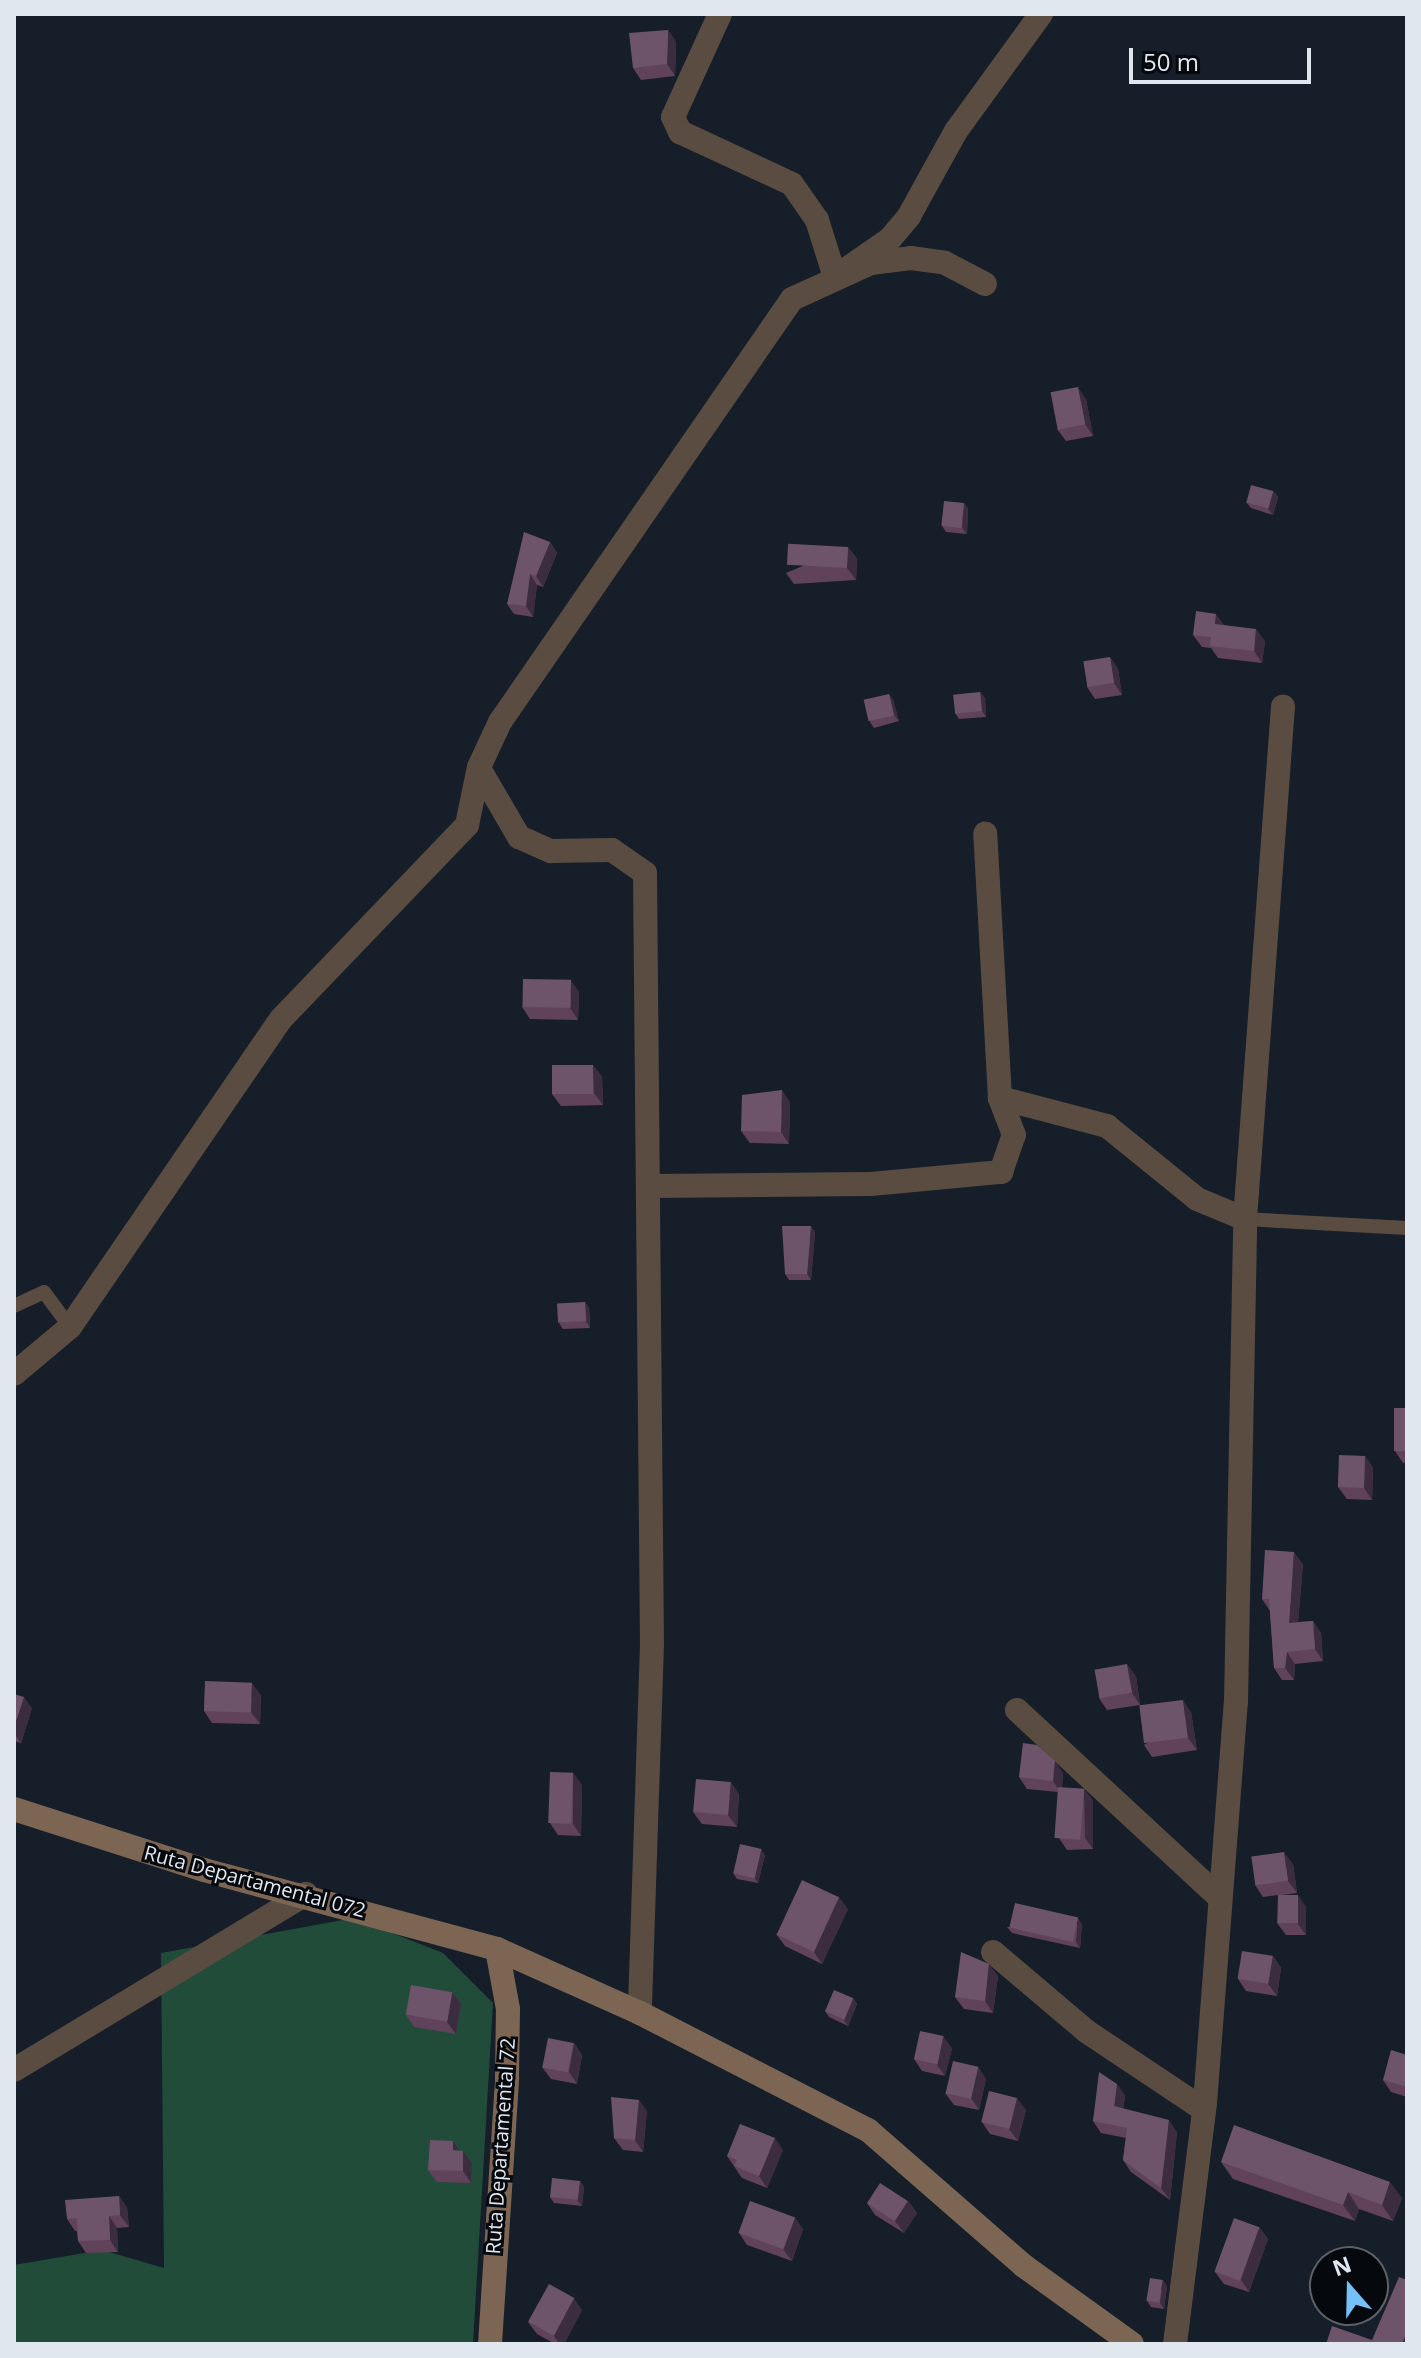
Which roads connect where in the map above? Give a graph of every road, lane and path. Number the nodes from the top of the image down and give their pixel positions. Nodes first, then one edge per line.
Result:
1 (720, 14) edge
2 (1041, 14) edge
3 (835, 277) junction
4 (985, 284) dead end
5 (1283, 706) dead end
6 (479, 767) junction
7 (985, 833) dead end
8 (1000, 1098) junction
9 (651, 1186) junction
10 (1245, 1219) junction
11 (1407, 1228) edge
12 (14, 1306) edge
13 (70, 1327) junction
14 (14, 1374) edge
15 (1017, 1710) dead end
16 (14, 1809) edge
17 (306, 1894) junction
18 (1218, 1896) junction
19 (497, 1949) junction
20 (993, 1952) dead end
21 (640, 2013) junction
22 (14, 2070) edge
23 (1203, 2109) junction
24 (490, 2344) edge
25 (1132, 2344) edge
26 (1175, 2344) edge

1 - 3 street
2 - 3 street
3 - 4 street
3 - 6 street
5 - 10 street
6 - 9 street
6 - 13 street
7 - 8 street
8 - 9 street
8 - 10 street
9 - 21 street
10 - 11 lane
10 - 18 street
12 - 13 lane
13 - 14 street
15 - 18 street
16 - 17 main road, Ruta Departamental 072
17 - 19 main road, Ruta Departamental 072
17 - 22 street
18 - 23 street
19 - 21 main road, Ruta Departamental 072
19 - 24 main road, Ruta Departamental 72
20 - 23 street
21 - 25 main road, Ruta Departamental 072
23 - 26 street

